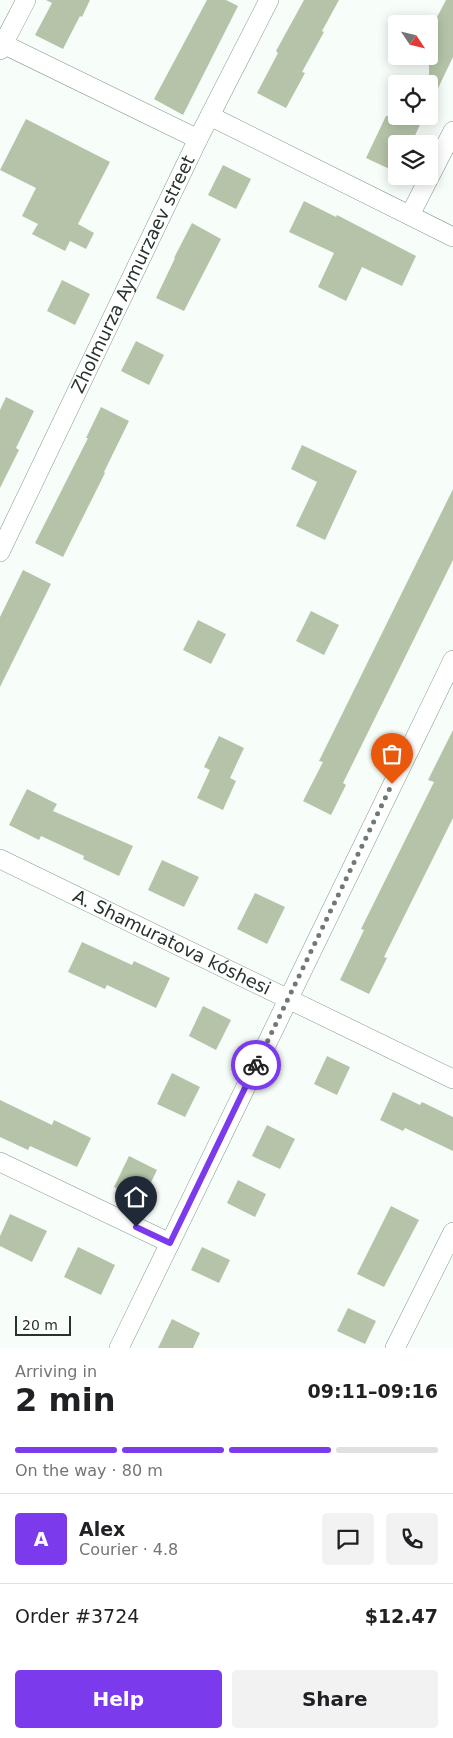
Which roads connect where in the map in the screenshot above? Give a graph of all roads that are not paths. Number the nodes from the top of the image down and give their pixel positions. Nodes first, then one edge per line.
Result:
1 (26, 0) edge
2 (269, 0) edge
3 (2, 47) edge
4 (210, 116) junction
5 (453, 131) edge
6 (198, 139) junction
7 (410, 215) junction
8 (453, 237) edge
9 (0, 552) edge
10 (453, 660) edge
11 (0, 859) edge
12 (288, 999) junction
13 (453, 1079) edge
14 (0, 1162) edge
15 (453, 1232) edge
16 (170, 1243) junction
17 (119, 1348) edge
18 (395, 1348) edge

1 - 3 street
2 - 4 street, Zholmurza Aymurzaev street
3 - 6 street
4 - 6 street, Zholmurza Aymurzaev street
4 - 7 street
5 - 7 street
6 - 9 street, Zholmurza Aymurzaev street
7 - 8 street
10 - 12 street
11 - 12 street, A. Shamuratova kóshesi
12 - 13 street, A. Shamuratova kóshesi
12 - 16 street
14 - 16 street
15 - 18 street
16 - 17 street

